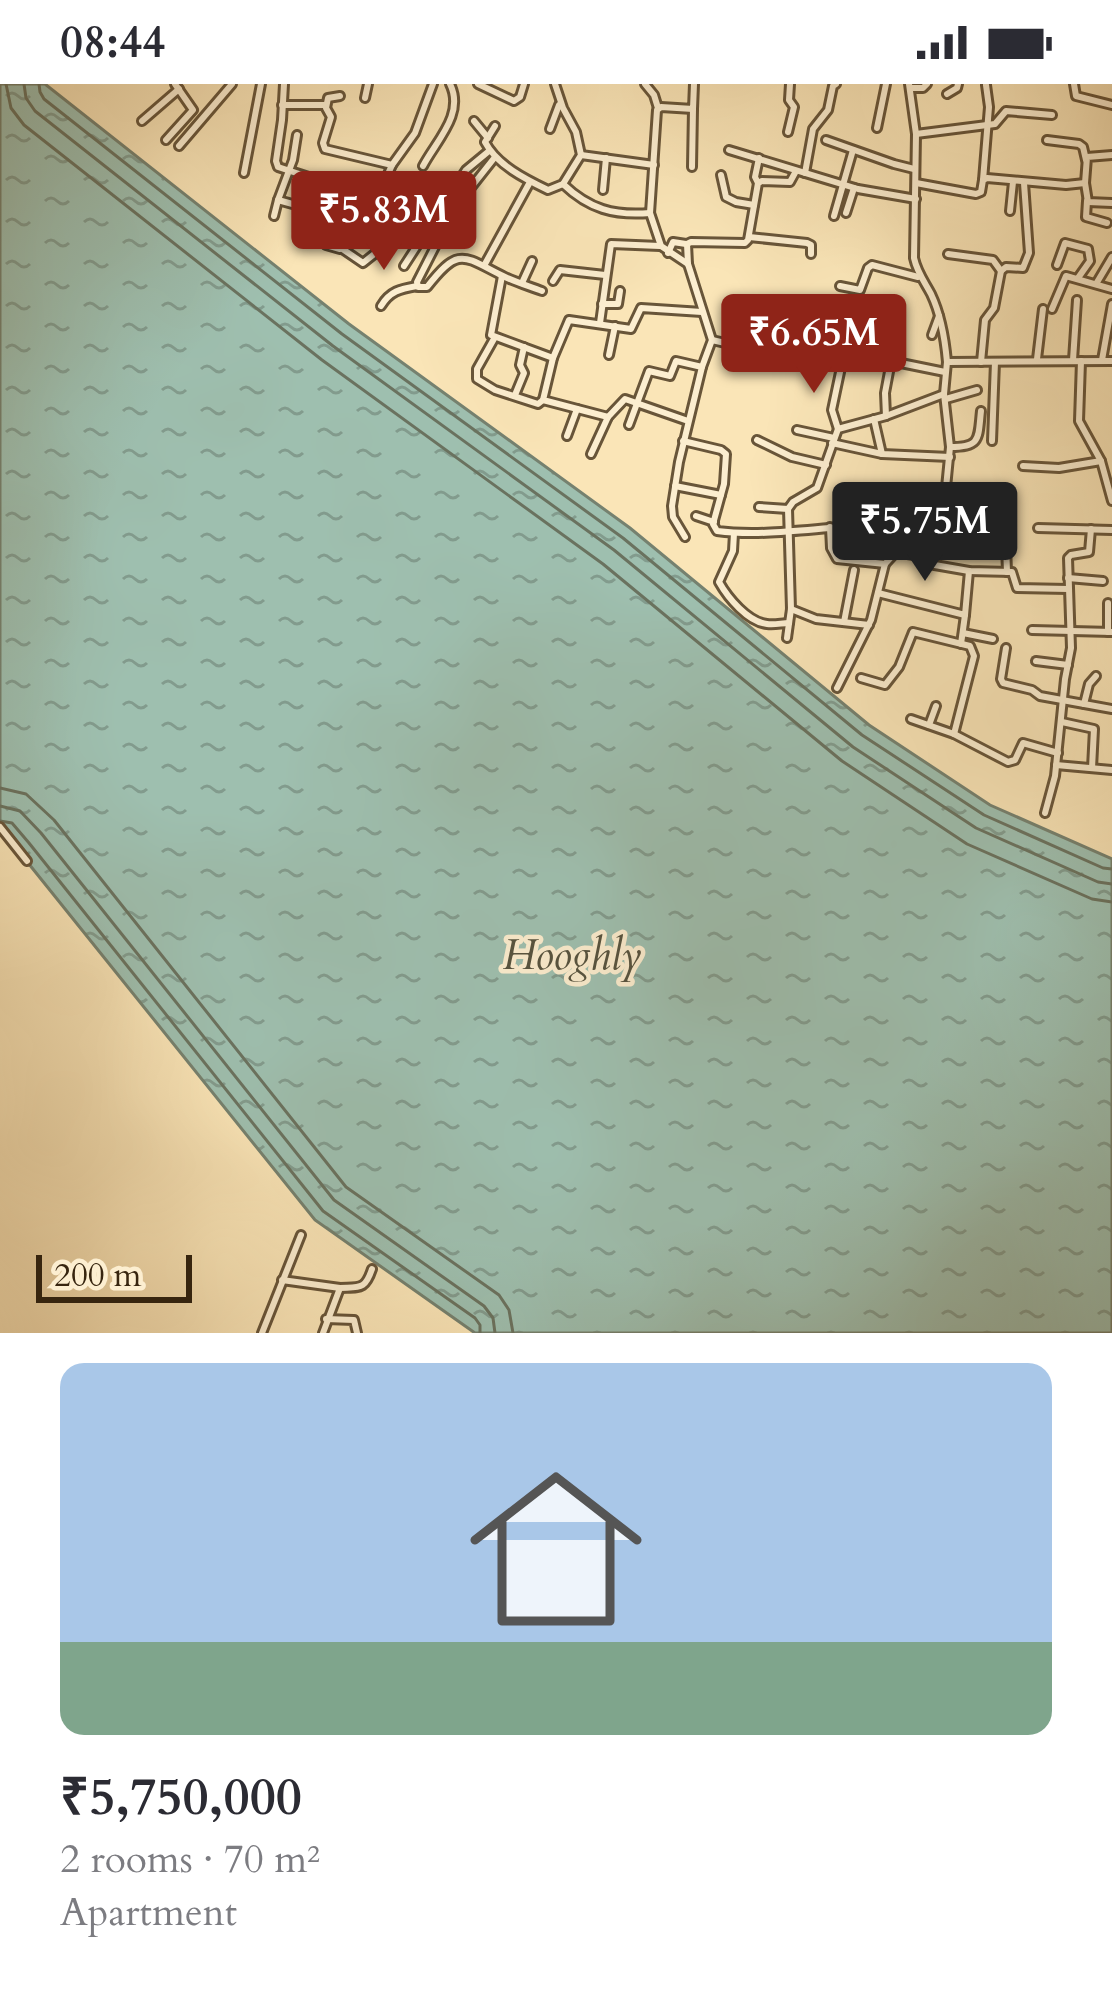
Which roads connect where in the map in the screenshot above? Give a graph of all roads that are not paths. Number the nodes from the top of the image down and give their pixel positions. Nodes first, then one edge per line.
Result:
1 (232, 84) edge
2 (261, 84) edge
3 (284, 84) edge
4 (368, 84) edge
5 (434, 84) edge
6 (450, 84) edge
7 (478, 84) edge
8 (524, 84) edge
9 (555, 84) edge
10 (645, 84) edge
11 (694, 84) edge
12 (790, 84) edge
13 (836, 84) edge
14 (886, 84) edge
15 (927, 84) edge
16 (958, 84) edge
17 (1074, 84) edge
18 (986, 85) edge
19 (910, 86) edge
20 (177, 87) edge
21 (947, 94) dead end
22 (340, 96) dead end
23 (365, 98) dead end
24 (561, 101) junction
25 (282, 104) junction
26 (326, 105) junction
27 (1112, 105) edge
28 (658, 108) junction
29 (693, 110) junction
30 (1052, 115) dead end
31 (142, 121) dead end
32 (474, 121) dead end
33 (988, 124) junction
34 (495, 126) dead end
35 (877, 128) dead end
36 (550, 129) dead end
37 (788, 132) dead end
38 (916, 134) junction
39 (297, 135) dead end
40 (488, 138) junction
41 (166, 140) dead end
42 (826, 140) dead end
43 (1047, 140) dead end
44 (179, 146) dead end
45 (729, 150) dead end
46 (854, 150) junction
47 (492, 154) junction
48 (581, 155) junction
49 (1112, 155) edge
50 (606, 158) junction
51 (759, 158) junction
52 (1086, 160) junction
53 (392, 165) junction
54 (654, 165) junction
55 (423, 166) dead end
56 (692, 167) dead end
57 (916, 169) junction
58 (289, 172) junction
59 (800, 172) junction
60 (244, 173) dead end
61 (721, 175) dead end
62 (983, 180) junction
63 (530, 182) junction
64 (1013, 182) junction
65 (758, 183) junction
66 (916, 183) junction
67 (1024, 183) junction
68 (1085, 183) junction
69 (334, 184) junction
70 (563, 184) junction
71 (843, 184) junction
72 (854, 188) junction
73 (603, 190) dead end
74 (465, 195) dead end
75 (378, 196) junction
76 (916, 199) junction
77 (278, 200) junction
78 (1087, 201) junction
79 (430, 203) dead end
80 (1112, 203) edge
81 (754, 205) junction
82 (1010, 211) dead end
83 (322, 213) junction
84 (650, 213) junction
85 (846, 213) dead end
86 (274, 216) dead end
87 (835, 216) dead end
88 (354, 221) junction
89 (1106, 223) dead end
90 (442, 233) dead end
91 (749, 237) junction
92 (326, 244) dead end
93 (687, 244) junction
94 (341, 248) junction
95 (664, 250) junction
96 (378, 251) dead end
97 (811, 254) dead end
98 (948, 254) dead end
99 (1112, 257) edge
100 (532, 261) dead end
101 (485, 264) junction
102 (688, 264) junction
103 (1057, 265) dead end
104 (404, 266) dead end
105 (1001, 271) junction
106 (605, 275) junction
107 (502, 276) junction
108 (921, 278) junction
109 (1078, 278) junction
110 (553, 281) dead end
111 (522, 283) junction
112 (1096, 284) junction
113 (417, 286) junction
114 (840, 286) dead end
115 (1112, 289) edge
116 (542, 291) dead end
117 (620, 291) dead end
118 (1077, 300) dead end
119 (602, 304) junction
120 (1112, 304) edge
121 (381, 306) dead end
122 (702, 312) junction
123 (939, 316) junction
124 (1110, 319) edge
125 (601, 323) junction
126 (818, 324) dead end
127 (616, 326) junction
128 (887, 326) dead end
129 (932, 335) dead end
130 (495, 337) junction
131 (848, 338) junction
132 (712, 340) junction
133 (885, 344) junction
134 (524, 347) junction
135 (609, 355) dead end
136 (553, 358) junction
137 (843, 358) junction
138 (1037, 360) junction
139 (891, 361) junction
140 (1077, 361) junction
141 (1102, 361) junction
142 (1112, 361) edge
143 (947, 362) junction
144 (982, 362) junction
145 (995, 362) junction
146 (702, 367) junction
147 (945, 372) junction
148 (976, 390) dead end
149 (515, 395) junction
150 (945, 396) junction
151 (543, 400) junction
152 (639, 403) junction
153 (577, 410) junction
154 (981, 411) dead end
155 (886, 416) junction
156 (608, 417) junction
157 (874, 419) junction
158 (688, 422) junction
159 (629, 425) dead end
160 (797, 430) dead end
161 (567, 436) dead end
162 (835, 436) junction
163 (757, 440) dead end
164 (683, 441) junction
165 (992, 441) dead end
166 (950, 452) junction
167 (591, 454) dead end
168 (882, 454) junction
169 (1101, 461) junction
170 (826, 465) junction
171 (1023, 466) dead end
172 (675, 486) junction
173 (721, 495) junction
174 (863, 496) dead end
175 (986, 500) dead end
176 (1112, 501) edge
177 (911, 505) dead end
178 (759, 507) dead end
179 (944, 508) junction
180 (788, 509) junction
181 (985, 509) junction
182 (922, 513) dead end
183 (695, 516) dead end
184 (714, 522) junction
185 (830, 526) junction
186 (1038, 528) dead end
187 (1091, 529) junction
188 (1112, 530) edge
189 (787, 532) junction
190 (734, 533) junction
191 (685, 537) dead end
192 (973, 543) dead end
193 (984, 544) junction
194 (901, 552) junction
195 (918, 556) junction
196 (885, 564) junction
197 (854, 570) dead end
198 (969, 571) junction
199 (1007, 572) junction
200 (1068, 578) junction
201 (1102, 580) dead end
202 (1068, 589) junction
203 (878, 593) junction
204 (1108, 603) dead end
205 (791, 609) junction
206 (965, 615) junction
207 (844, 622) junction
208 (789, 623) junction
209 (868, 625) junction
210 (1071, 629) junction
211 (1032, 630) dead end
212 (1110, 632) edge
213 (963, 633) junction
214 (787, 638) dead end
215 (993, 639) dead end
216 (961, 644) junction
217 (1006, 648) dead end
218 (1036, 661) dead end
219 (1068, 664) junction
220 (1096, 676) dead end
221 (862, 678) dead end
222 (836, 688) dead end
223 (1063, 700) junction
224 (1084, 704) junction
225 (936, 706) dead end
226 (1112, 709) edge
227 (911, 719) dead end
228 (1061, 722) junction
229 (929, 725) junction
230 (954, 734) junction
231 (1058, 753) junction
232 (1056, 765) junction
233 (1092, 768) junction
234 (1112, 770) edge
235 (1045, 812) dead end
236 (0, 827) edge
237 (27, 862) dead end
238 (301, 1235) dead end
239 (372, 1268) dead end
240 (282, 1280) junction
241 (340, 1288) junction
242 (326, 1319) junction
243 (264, 1333) edge
244 (323, 1333) edge
245 (357, 1333) edge

1 - 44 street
2 - 60 street
3 - 25 street
4 - 23 street
5 - 53 street
6 - 55 street
7 - 8 street
9 - 24 street
10 - 28 street
11 - 29 street
12 - 37 street
13 - 59 street
14 - 35 street
15 - 19 street
16 - 21 street
17 - 27 street
18 - 33 street
19 - 38 street
20 - 31 street
20 - 41 street
22 - 26 street
24 - 36 street
24 - 48 street
25 - 26 street
25 - 58 street
26 - 53 street
28 - 29 street
28 - 54 street
29 - 56 street
30 - 33 street
32 - 40 street
33 - 38 street
33 - 62 street
34 - 40 street
38 - 57 street
39 - 58 street
40 - 47 street
42 - 46 street
43 - 52 street
45 - 51 street
46 - 57 street
46 - 71 street
47 - 63 street
47 - 74 street
47 - 104 street
48 - 50 street
48 - 70 street
49 - 52 street
50 - 54 street
50 - 73 street
51 - 59 street
51 - 65 street
52 - 68 street
53 - 75 street
54 - 84 street
57 - 66 street
58 - 69 street
58 - 77 street
59 - 65 street
59 - 71 street
61 - 81 street
62 - 64 street
62 - 66 street
63 - 70 street
63 - 101 street
64 - 67 street
64 - 82 street
65 - 81 street
66 - 76 street
67 - 68 street
67 - 105 street
68 - 78 street
69 - 75 street
69 - 83 street
70 - 84 street
71 - 72 street
71 - 87 street
72 - 76 street
72 - 85 street
75 - 79 street
75 - 88 street
76 - 108 street
77 - 83 street
77 - 86 street
78 - 80 street
78 - 89 street
81 - 91 street
83 - 88 street
84 - 95 street
88 - 94 street
90 - 113 street
91 - 93 street
91 - 97 street
92 - 94 street
93 - 95 street
93 - 102 street
94 - 96 street
95 - 102 street
95 - 106 street
98 - 105 street
99 - 112 street
100 - 111 street
101 - 107 street
101 - 113 street
102 - 122 street
103 - 109 street
105 - 144 street
106 - 110 street
106 - 119 street
107 - 111 street
107 - 130 street
108 - 114 street
108 - 123 street
109 - 112 street
109 - 138 street
111 - 116 street
112 - 115 street
113 - 121 street
117 - 119 street
118 - 140 street
119 - 125 street
120 - 124 street
122 - 127 street
122 - 132 street
123 - 129 street
123 - 143 street
124 - 141 street
125 - 127 street
125 - 136 street
126 - 131 street
127 - 135 street
128 - 133 street
130 - 134 street
130 - 149 street
131 - 133 street
131 - 137 street
132 - 137 street
132 - 146 street
133 - 139 street
134 - 136 street
134 - 149 street
136 - 151 street
137 - 162 street
138 - 140 street
138 - 145 street
139 - 147 street
139 - 155 street
140 - 141 street
140 - 169 street
141 - 142 street
143 - 144 street
143 - 147 street
144 - 145 street
145 - 165 street
146 - 152 street
146 - 158 street
147 - 150 street
148 - 150 street
149 - 151 street
150 - 155 street
150 - 166 street
151 - 153 street
152 - 156 street
152 - 158 street
152 - 159 street
153 - 156 street
153 - 161 street
154 - 166 street
155 - 157 street
156 - 167 street
157 - 162 street
157 - 168 street
158 - 164 street
160 - 162 street
162 - 168 street
162 - 170 street
163 - 170 street
164 - 172 street
164 - 173 street
166 - 168 street
166 - 179 street
169 - 171 street
169 - 176 street
170 - 180 street
172 - 173 street
172 - 191 street
173 - 184 street
174 - 185 street
175 - 181 street
177 - 194 street
178 - 180 street
179 - 181 street
179 - 195 street
180 - 189 street
181 - 193 street
182 - 195 street
183 - 184 street
184 - 190 street
185 - 189 street
185 - 196 street
186 - 187 street
187 - 188 street
187 - 200 street
189 - 190 street
189 - 205 street
190 - 208 street
192 - 193 street
193 - 199 street
194 - 195 street
194 - 196 street
195 - 198 street
196 - 203 street
197 - 207 street
198 - 199 street
198 - 206 street
199 - 202 street
200 - 201 street
200 - 202 street
202 - 210 street
203 - 206 street
203 - 209 street
204 - 212 street
205 - 207 street
205 - 208 street
206 - 213 street
207 - 209 street
208 - 214 street
209 - 222 street
210 - 211 street
210 - 212 street
210 - 219 street
213 - 215 street
213 - 216 street
216 - 221 street
216 - 230 street
217 - 223 street
218 - 219 street
219 - 223 street
220 - 224 street
223 - 224 street
223 - 228 street
224 - 226 street
225 - 229 street
227 - 229 street
228 - 231 street
228 - 233 street
229 - 230 street
230 - 231 street
231 - 232 street
232 - 233 street
232 - 235 street
233 - 234 street
236 - 237 street
238 - 240 street
239 - 241 street
240 - 241 street
240 - 243 street
241 - 242 street
242 - 244 street
242 - 245 street

